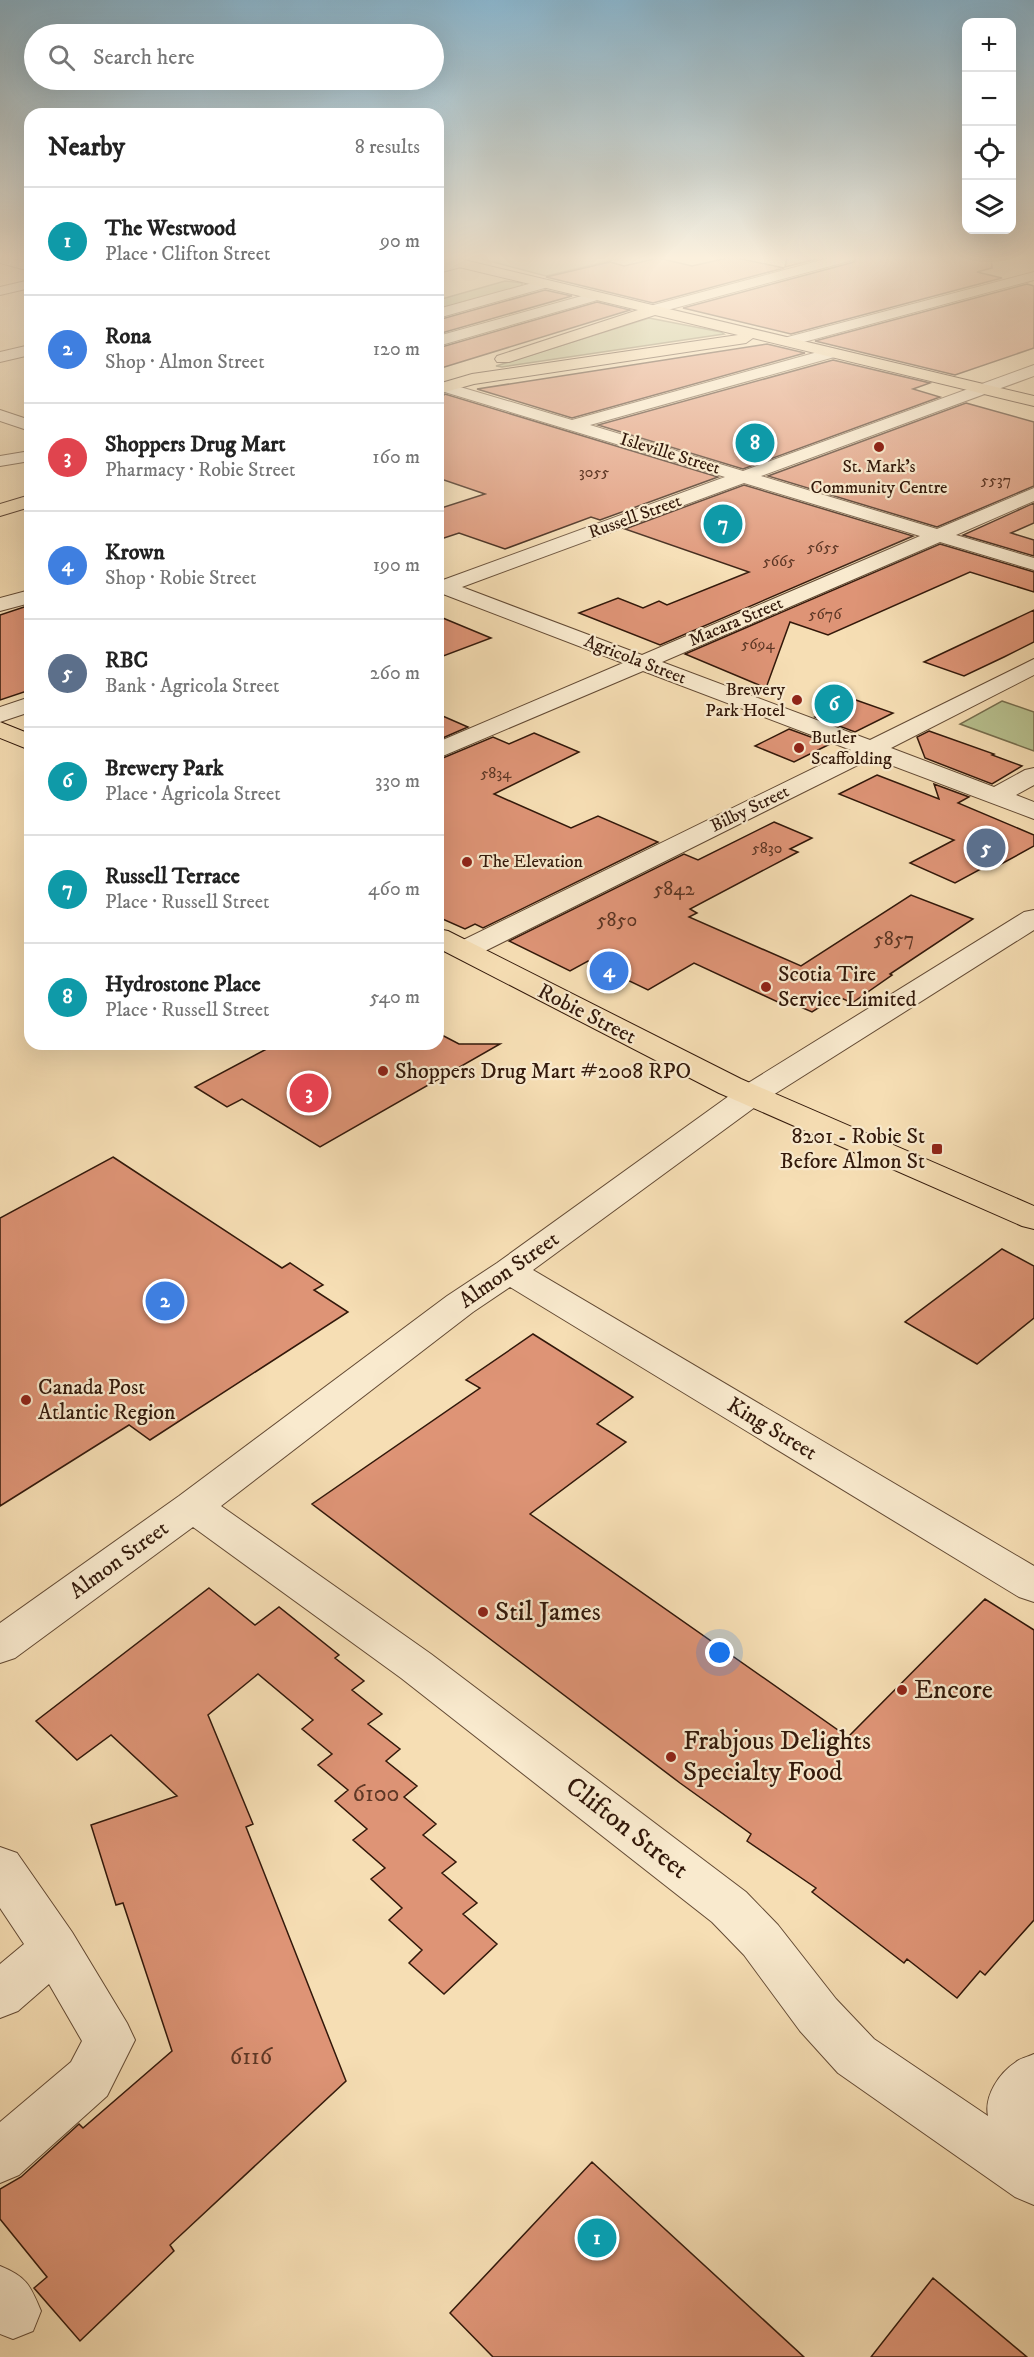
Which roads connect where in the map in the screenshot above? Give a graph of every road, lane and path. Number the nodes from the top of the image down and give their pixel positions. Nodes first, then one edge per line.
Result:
1 (491, 367) edge
2 (556, 367) edge
3 (779, 367) edge
4 (894, 367) edge
5 (1034, 370) edge
6 (444, 384) edge
7 (444, 384) edge
8 (444, 386) edge
9 (981, 388) junction
10 (1034, 401) edge
11 (0, 415) edge
12 (24, 421) edge
13 (24, 424) edge
14 (572, 425) junction
15 (5, 435) edge
16 (24, 446) edge
17 (24, 457) edge
18 (0, 461) edge
19 (745, 476) junction
20 (1034, 494) edge
21 (24, 503) edge
22 (0, 510) edge
23 (940, 536) junction
24 (1034, 564) edge
25 (444, 586) edge
26 (444, 588) edge
27 (24, 598) edge
28 (0, 605) edge
29 (642, 662) junction
30 (1034, 666) edge
31 (24, 706) edge
32 (0, 715) edge
33 (0, 729) edge
34 (24, 739) edge
35 (444, 747) edge
36 (873, 748) junction
37 (1034, 775) edge
38 (997, 796) junction
39 (1034, 811) edge
40 (1034, 918) edge
41 (451, 944) edge
42 (751, 1095) junction
43 (1034, 1219) edge
44 (509, 1271) junction
45 (193, 1506) junction
46 (1034, 1586) edge
47 (0, 1646) edge
48 (0, 1868) edge
49 (56, 1948) junction
50 (0, 1995) edge
51 (1034, 2079) edge
52 (0, 2157) edge
53 (1031, 2175) edge

1 - 6 main road
2 - 7 main road
3 - 14 street
4 - 9 main road
5 - 9 street, Russell Street
8 - 14 street, Isleville Street
9 - 10 main road
9 - 19 street, Russell Street
11 - 12 street
13 - 15 street
14 - 19 street, Isleville Street
15 - 16 street
17 - 18 street
19 - 23 street, Isleville Street
19 - 25 street, Russell Street
20 - 23 street, Macara Street
21 - 22 main road
23 - 24 street, Isleville Street
23 - 29 street, Macara Street
26 - 29 street, Agricola Street
27 - 28 street
29 - 35 street, Macara Street
29 - 36 street, Agricola Street
30 - 36 street, Bilby Street
31 - 32 street
33 - 34 main road
36 - 38 street, Agricola Street
36 - 41 street, Bilby Street
37 - 38 street
38 - 39 street, Agricola Street
40 - 42 street, Almon Street
41 - 42 main road, Robie Street
42 - 43 main road, Robie Street
42 - 44 street, Almon Street
44 - 45 street, Almon Street
44 - 46 street, King Street
45 - 47 street, Almon Street
45 - 53 street, Clifton Street
48 - 49 street
49 - 50 street
49 - 52 street
51 - 53 street

